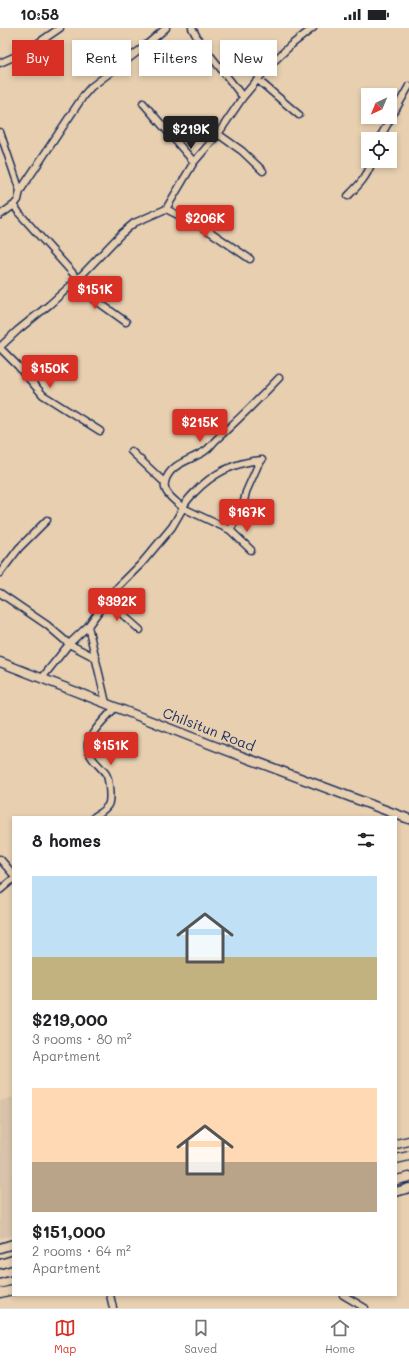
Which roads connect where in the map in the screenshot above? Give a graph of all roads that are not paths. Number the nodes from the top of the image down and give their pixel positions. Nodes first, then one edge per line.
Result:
1 (60, 28) edge
2 (166, 28) edge
3 (192, 28) edge
4 (314, 28) edge
5 (0, 62) edge
6 (258, 80) junction
7 (409, 86) edge
8 (243, 97) junction
9 (143, 103) dead end
10 (299, 115) dead end
11 (0, 132) edge
12 (383, 132) edge
13 (218, 134) junction
14 (194, 162) junction
15 (369, 168) edge
16 (263, 171) dead end
17 (20, 191) junction
18 (348, 196) dead end
19 (14, 205) junction
20 (166, 209) junction
21 (0, 215) edge
22 (250, 259) dead end
23 (78, 279) junction
24 (73, 284) junction
25 (126, 322) dead end
26 (0, 347) edge
27 (279, 378) dead end
28 (100, 431) dead end
29 (131, 452) dead end
30 (165, 483) junction
31 (183, 508) junction
32 (47, 520) dead end
33 (230, 530) junction
34 (251, 550) dead end
35 (0, 573) edge
36 (0, 593) edge
37 (106, 600) junction
38 (88, 626) junction
39 (140, 630) dead end
40 (68, 644) junction
41 (96, 658) junction
42 (0, 662) edge
43 (42, 678) junction
44 (106, 703) junction
45 (116, 707) junction
46 (95, 816) edge
47 (409, 820) edge
48 (0, 859) edge
49 (12, 873) edge
50 (12, 880) edge
51 (0, 890) edge
52 (409, 1141) edge
53 (397, 1144) edge
54 (409, 1156) edge
55 (397, 1159) edge
56 (409, 1177) edge
57 (397, 1180) edge
58 (409, 1188) edge
59 (397, 1192) edge
60 (12, 1244) edge
61 (0, 1248) edge
62 (12, 1260) edge
63 (0, 1264) edge
64 (12, 1280) edge
65 (0, 1284) edge
66 (12, 1290) edge
67 (0, 1293) edge
68 (110, 1296) edge
69 (345, 1296) edge
70 (113, 1308) edge
71 (365, 1308) edge

1 - 5 street
2 - 17 street
3 - 8 street
4 - 6 street
6 - 8 street
6 - 10 street
7 - 12 street
8 - 13 street
9 - 14 street
11 - 17 street
13 - 14 street
13 - 16 street
14 - 20 street
15 - 18 street
17 - 19 street
19 - 21 street
19 - 23 street
20 - 22 street
20 - 23 street
23 - 24 street
24 - 25 street
24 - 26 street
26 - 28 street
27 - 30 street
29 - 30 street
30 - 31 street
31 - 33 street
31 - 33 street
31 - 37 street
32 - 35 street
33 - 34 street
36 - 40 street
37 - 38 street
37 - 39 street
38 - 40 street
38 - 41 street
40 - 41 street
40 - 43 street
41 - 44 street
42 - 43 main road, Chilsitun Road
43 - 44 main road, Chilsitun Road
44 - 45 main road, Chilsitun Road
45 - 46 street
45 - 47 main road, Chilsitun Road
48 - 49 street
50 - 51 street
52 - 53 main road
54 - 55 main road
56 - 57 main road
58 - 59 main road
60 - 61 main road
62 - 63 main road
64 - 65 main road
66 - 67 main road
68 - 70 street
69 - 71 street

